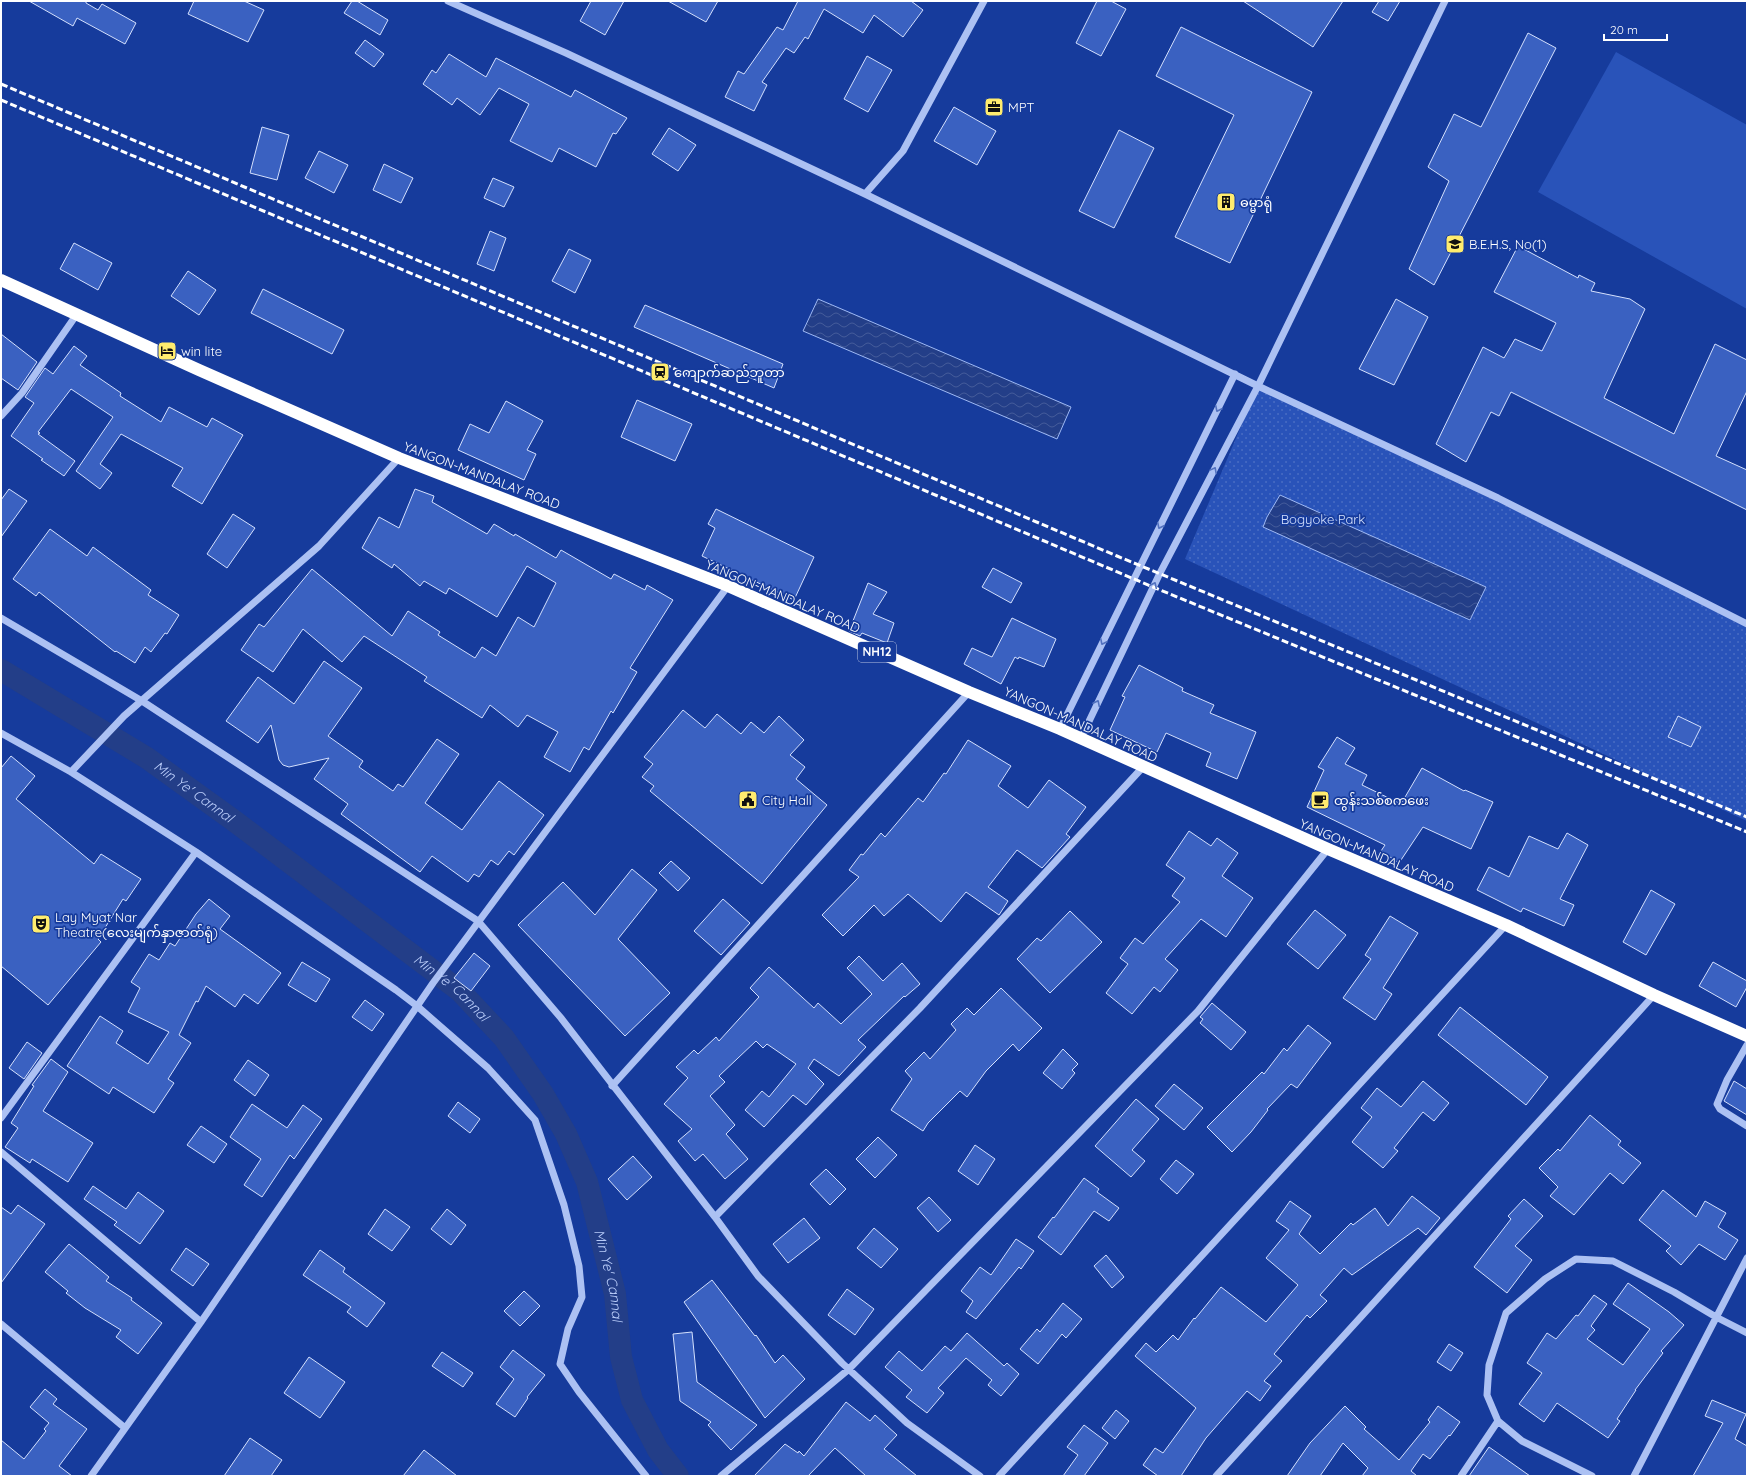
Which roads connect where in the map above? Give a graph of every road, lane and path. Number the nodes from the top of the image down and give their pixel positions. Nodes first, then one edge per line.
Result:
1 (448, 1) edge
2 (984, 1) edge
3 (1445, 1) edge
4 (865, 194) junction
5 (1, 280) edge
6 (77, 314) junction
7 (1235, 374) junction
8 (1258, 386) junction
9 (1, 416) edge
10 (399, 458) junction
11 (728, 586) junction
12 (1, 618) edge
13 (1747, 624) edge
14 (969, 692) junction
15 (142, 701) junction
16 (1060, 728) junction
17 (1, 733) edge
18 (1080, 738) junction
19 (1143, 767) junction
20 (71, 772) junction
21 (1328, 850) junction
22 (196, 852) junction
23 (478, 921) junction
24 (1506, 925) junction
25 (1654, 995) junction
26 (417, 1006) junction
27 (1747, 1036) edge
28 (1747, 1045) edge
29 (612, 1086) junction
30 (1, 1118) edge
31 (1747, 1126) edge
32 (1, 1152) edge
33 (715, 1217) junction
34 (1747, 1258) edge
35 (1716, 1317) junction
36 (201, 1322) junction
37 (1, 1324) edge
38 (1747, 1333) edge
39 (849, 1369) junction
40 (1498, 1421) junction
41 (125, 1428) junction
42 (723, 1474) edge
43 (91, 1476) edge
44 (646, 1476) edge
45 (980, 1476) edge
46 (999, 1476) edge
47 (1216, 1476) edge
48 (1462, 1476) edge
49 (1592, 1476) edge
50 (1634, 1476) edge

1 - 4 street
2 - 4 street
3 - 8 street
4 - 7 street
5 - 6 highway, YANGON-MANDALAY ROAD / NH12
6 - 9 street
6 - 10 highway, YANGON-MANDALAY ROAD / NH12
7 - 8 street
7 -> 16 street
8 - 13 street
18 -> 8 street
10 - 11 highway, YANGON-MANDALAY ROAD / NH12
10 - 15 street
11 - 14 highway, YANGON-MANDALAY ROAD / NH12
11 - 23 street
12 - 15 street
14 - 16 highway, YANGON-MANDALAY ROAD / NH12
14 - 29 street
15 - 20 street
15 - 23 street
16 - 18 highway, YANGON-MANDALAY ROAD / NH12
17 - 20 street
18 - 19 highway, YANGON-MANDALAY ROAD / NH12
19 - 21 highway, YANGON-MANDALAY ROAD / NH12
19 - 33 street
20 - 22 street
21 - 24 highway, YANGON-MANDALAY ROAD / NH12
21 - 39 street
22 - 26 street
22 - 30 street
23 - 26 street
23 - 29 street
24 - 25 highway, YANGON-MANDALAY ROAD / NH12
24 - 46 street
25 - 27 highway, YANGON-MANDALAY ROAD / NH12
25 - 47 street
26 - 36 street
26 - 44 street
28 - 31 street
29 - 33 street
32 - 36 street
33 - 39 street
34 - 35 street
35 - 38 street
35 - 40 street
35 - 50 street
36 - 41 street
37 - 41 street
39 - 42 street
39 - 45 street
40 - 48 street
40 - 49 street
41 - 43 street

